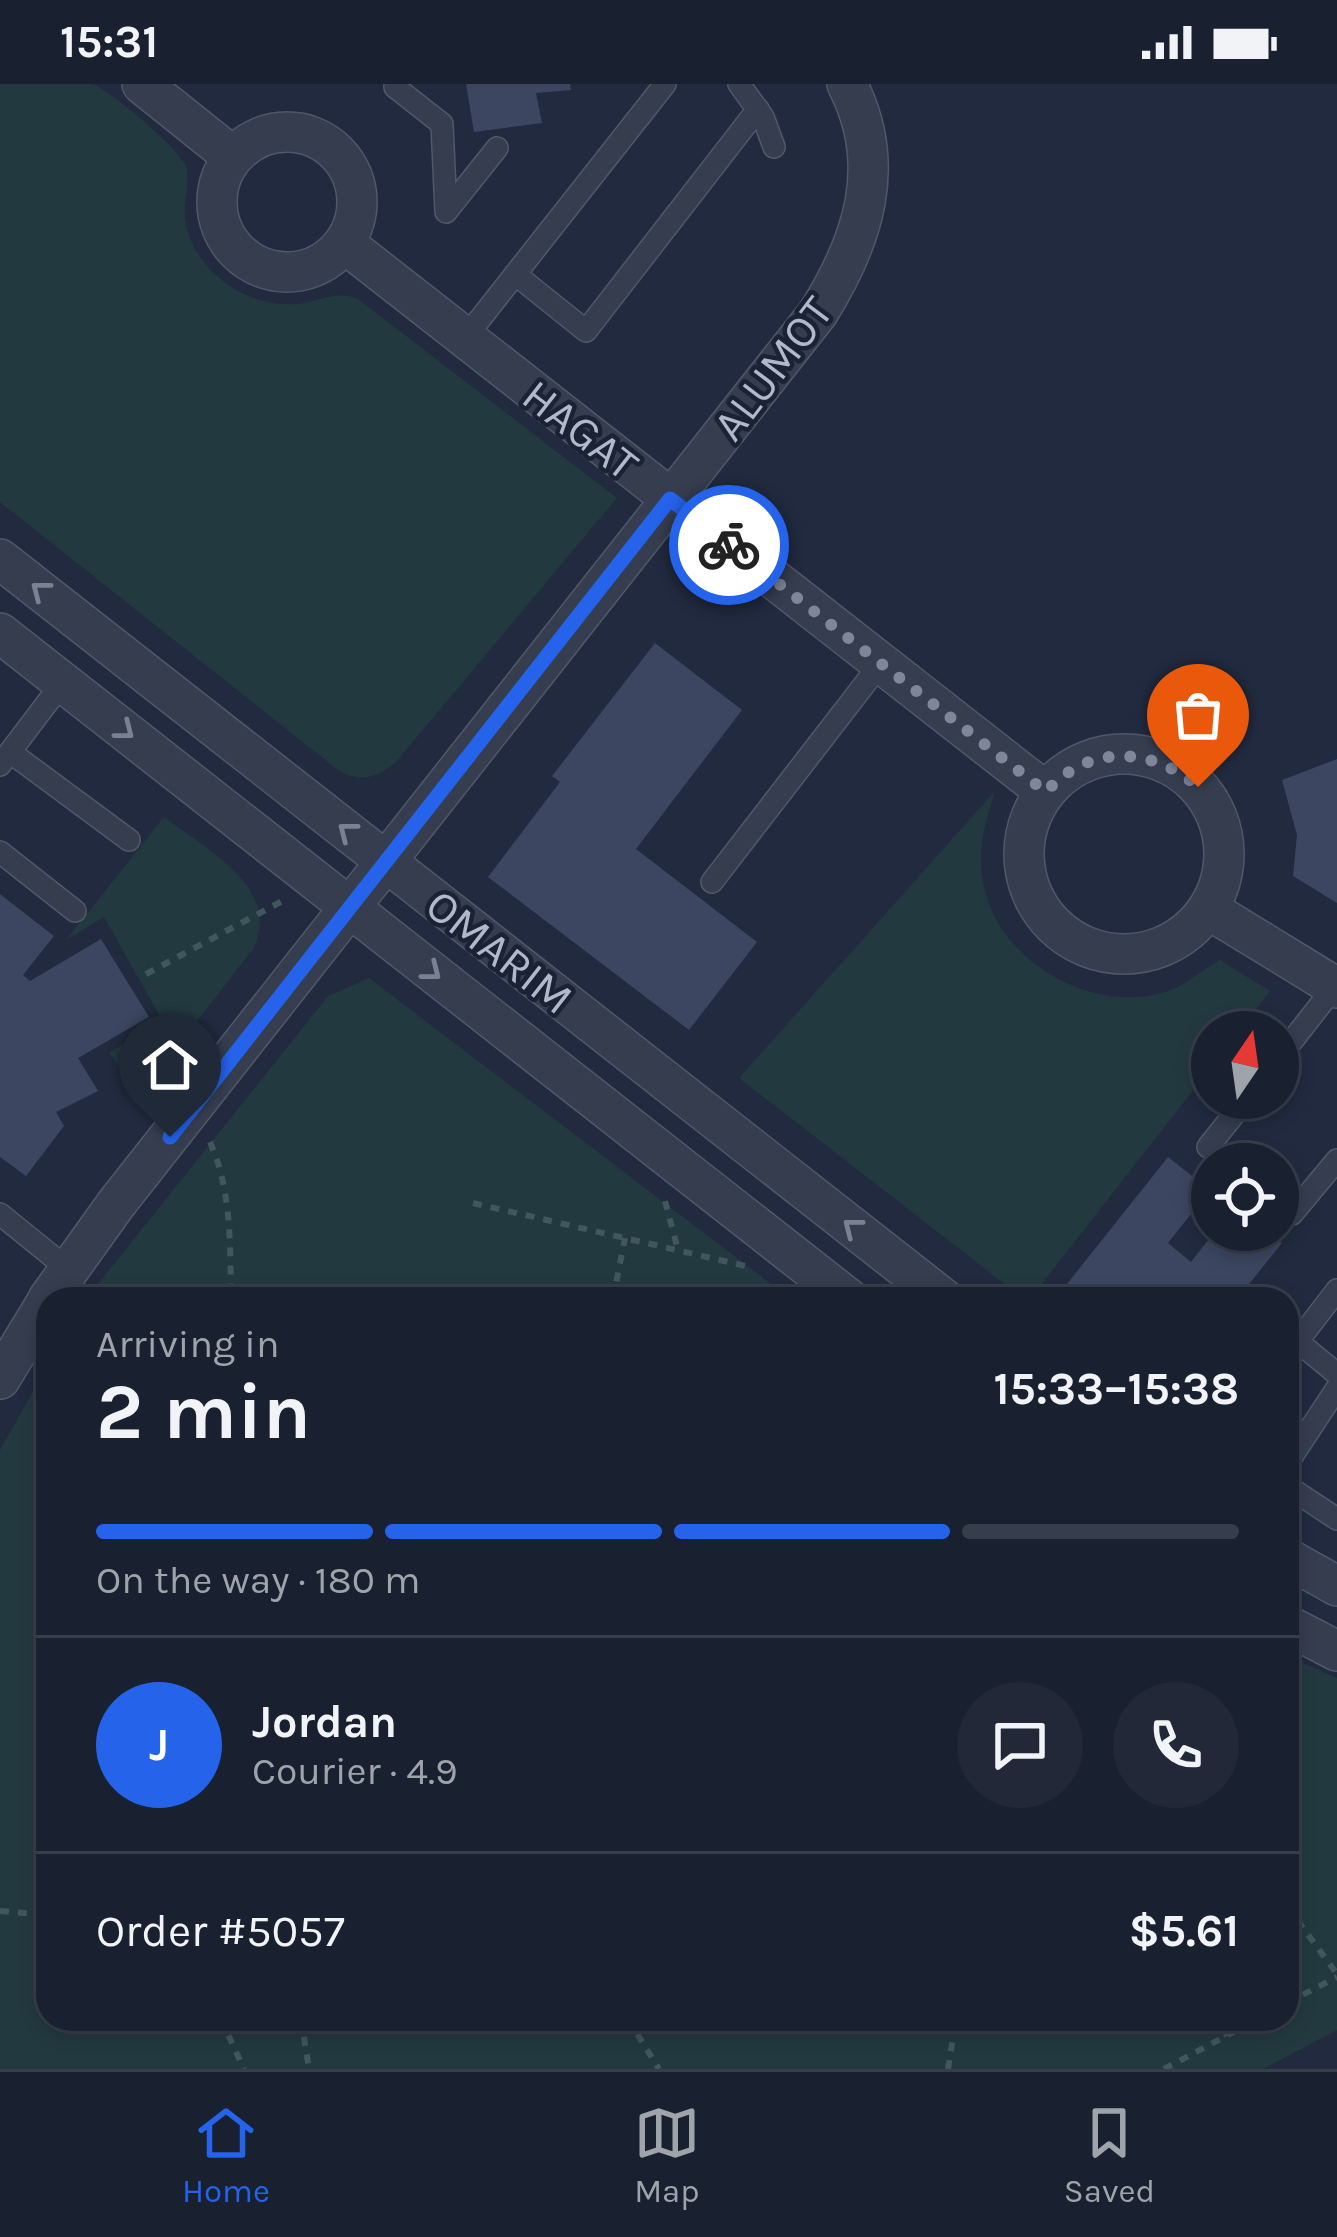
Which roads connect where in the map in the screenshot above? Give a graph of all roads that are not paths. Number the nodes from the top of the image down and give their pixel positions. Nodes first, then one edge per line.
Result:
1 (142, 84) edge
2 (398, 84) edge
3 (665, 84) edge
4 (739, 84) edge
5 (848, 84) edge
6 (758, 109) junction
7 (774, 147) dead end
8 (497, 148) dead end
9 (233, 157) junction
10 (344, 243) junction
11 (515, 274) junction
12 (465, 338) junction
13 (670, 499) junction
14 (0, 559) edge
15 (0, 633) edge
16 (881, 663) junction
17 (63, 682) junction
18 (5, 759) edge
19 (1046, 792) junction
20 (128, 840) dead end
21 (0, 852) edge
22 (387, 862) junction
23 (712, 881) dead end
24 (351, 908) junction
25 (1208, 909) junction
26 (75, 910) dead end
27 (1336, 987) edge
28 (1299, 1033) edge
29 (1231, 1119) edge
30 (1212, 1143) edge
31 (1337, 1160) edge
32 (1299, 1206) edge
33 (0, 1214) edge
34 (54, 1287) edge
35 (57, 1287) edge
36 (834, 1287) edge
37 (929, 1287) edge
38 (1337, 1290) edge
39 (36, 1320) edge
40 (1299, 1339) edge
41 (1299, 1352) edge
42 (1337, 1374) edge
43 (0, 1379) edge
44 (1337, 1388) edge
45 (1299, 1445) edge
46 (1299, 1494) edge
47 (1337, 1519) edge
48 (1299, 1565) edge
49 (1337, 1586) edge
50 (1299, 1631) edge
51 (1337, 1651) edge

1 - 9 street
2 - 8 lane
3 - 11 lane
4 - 6 lane
5 - 13 street, ALUMOT
6 - 7 lane
6 - 11 lane
9 - 10 street
9 - 10 street
10 - 12 street, HAGAT
11 - 12 lane
12 - 13 street, HAGAT
13 - 16 street, HAGAT
13 - 22 street, ALUMOT
22 -> 14 street, OMARIM
15 - 17 street, OMARIM
16 - 19 street, HAGAT
16 - 23 lane
17 - 18 lane
17 -> 24 street, OMARIM
18 - 20 lane
19 - 25 street
19 - 25 street
21 - 26 lane
22 - 24 street, ALUMOT
37 -> 22 street, OMARIM
24 - 35 street, ALUMOT
24 -> 36 street, OMARIM
25 - 27 street
27 - 28 lane
29 - 30 lane
31 - 32 lane
33 - 34 lane
38 - 40 lane
39 - 43 street, ALUMOT
41 - 42 lane
44 - 45 lane
46 - 47 lane
48 - 49 street
50 - 51 street

